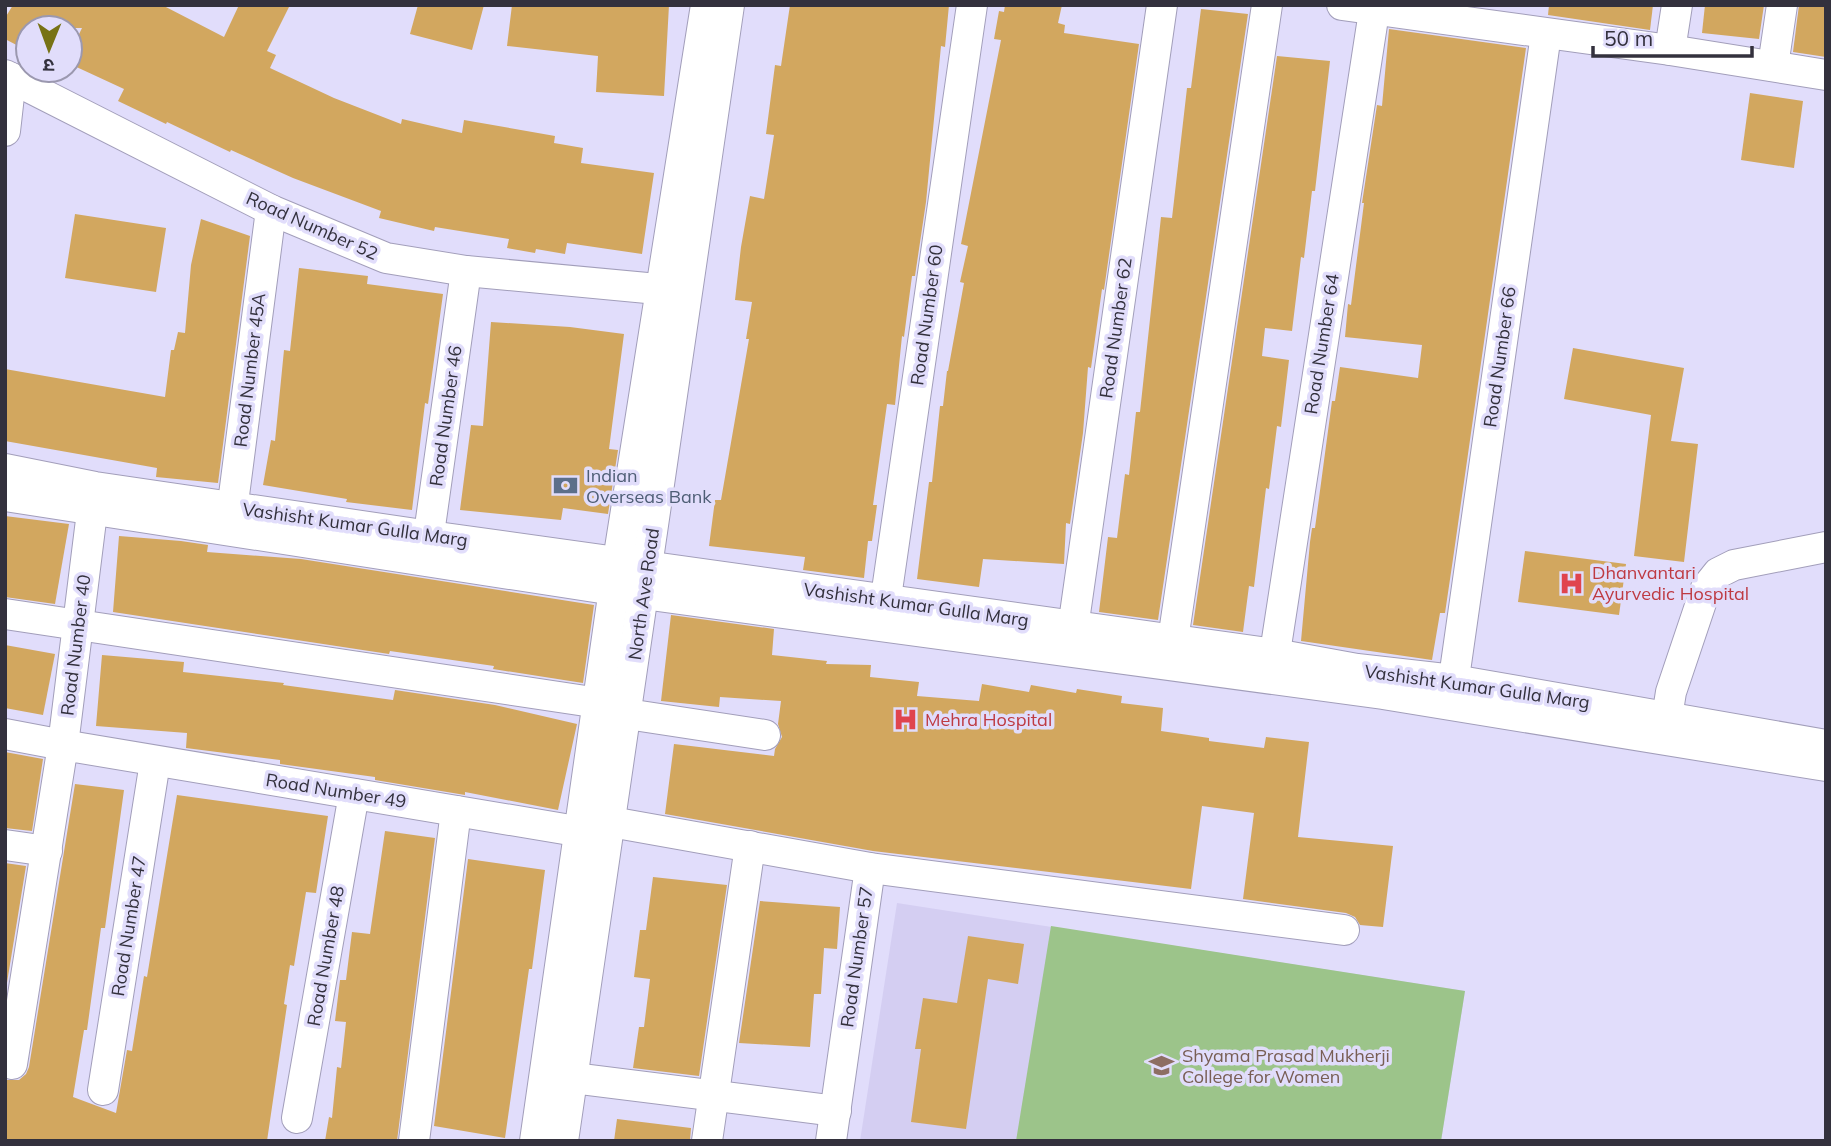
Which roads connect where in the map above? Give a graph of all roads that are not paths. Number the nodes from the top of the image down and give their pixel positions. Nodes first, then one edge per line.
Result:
1 (706, 5) edge
2 (729, 5) edge
3 (972, 5) edge
4 (1162, 5) edge
5 (1268, 5) edge
6 (1342, 5) edge
7 (1677, 5) edge
8 (1782, 5) edge
9 (1374, 8) edge
10 (1482, 14) edge
11 (1546, 34) junction
12 (1670, 50) junction
13 (1773, 66) junction
14 (1826, 75) edge
15 (8, 77) edge
16 (5, 131) edge
17 (271, 210) junction
18 (466, 271) junction
19 (674, 291) junction
20 (5, 469) edge
21 (5, 496) edge
22 (94, 498) junction
23 (231, 519) junction
24 (1826, 547) edge
25 (427, 548) junction
26 (616, 575) junction
27 (646, 580) junction
28 (884, 613) junction
29 (5, 614) edge
30 (78, 624) junction
31 (1072, 638) junction
32 (1173, 640) junction
33 (1273, 666) junction
34 (1452, 692) junction
35 (599, 702) junction
36 (626, 714) junction
37 (1667, 717) junction
38 (5, 734) edge
39 (765, 736) dead end
40 (63, 745) junction
41 (1826, 745) edge
42 (155, 762) junction
43 (1826, 766) edge
44 (354, 794) junction
45 (456, 811) junction
46 (600, 830) junction
47 (5, 845) edge
48 (750, 846) junction
49 (47, 851) junction
50 (870, 868) junction
51 (1344, 930) dead end
52 (12, 1064) dead end
53 (573, 1078) junction
54 (103, 1090) dead end
55 (715, 1095) junction
56 (836, 1111) junction
57 (297, 1118) dead end
58 (414, 1141) edge
59 (535, 1141) edge
60 (563, 1141) edge
61 (707, 1141) edge
62 (831, 1141) edge

1 - 19 street
2 - 19 street, North Ave Road
3 - 28 street, Road Number 60
4 - 31 street, Road Number 62
5 - 32 street
6 - 9 street
7 - 12 street
8 - 13 street
9 - 10 street
9 - 33 street, Road Number 64
10 - 11 street
11 - 12 street
11 - 34 street, Road Number 66
12 - 13 street
13 - 14 street
15 - 16 street
15 - 17 street, Road Number 52
17 - 18 street, Road Number 52
17 - 23 street, Road Number 45A
18 - 19 street, Road Number 52
18 - 25 street, Road Number 46
19 - 26 street
19 - 27 street, North Ave Road
20 - 22 street, Vashisht Kumar Gulla Marg
21 - 22 street, Vashisht Kumar Gulla Marg
22 - 23 street, Vashisht Kumar Gulla Marg
22 - 30 street, Road Number 40
23 - 25 street, Vashisht Kumar Gulla Marg
24 - 37 street
25 - 26 street, Vashisht Kumar Gulla Marg
26 - 27 street, Vashisht Kumar Gulla Marg
26 - 35 street
27 - 28 street, Vashisht Kumar Gulla Marg
27 - 36 street, North Ave Road
28 - 31 street, Vashisht Kumar Gulla Marg
29 - 30 street
30 - 35 street
30 - 40 street, Road Number 40
31 - 32 street, Vashisht Kumar Gulla Marg
31 - 33 street, Vashisht Kumar Gulla Marg
32 - 33 street, Vashisht Kumar Gulla Marg
33 - 34 street, Vashisht Kumar Gulla Marg
34 - 37 street, Vashisht Kumar Gulla Marg
34 - 43 street, Vashisht Kumar Gulla Marg
35 - 46 street
36 - 39 street
36 - 46 street, North Ave Road
37 - 41 street, Vashisht Kumar Gulla Marg
38 - 40 street
40 - 42 street, Road Number 49
40 - 49 street, Road Number 40
42 - 44 street, Road Number 49
42 - 54 street, Road Number 47
44 - 45 street, Road Number 49
44 - 57 street, Road Number 48
45 - 46 street, Road Number 49
45 - 58 street
46 - 48 street, Road Number 57
46 - 53 street, North Ave Road
46 - 59 street
47 - 49 street
48 - 50 street, Road Number 57
48 - 55 street
49 - 52 street, Road Number 40
50 - 51 street
50 - 56 street, Road Number 57
53 - 55 street
53 - 60 street, North Ave Road
55 - 56 street
55 - 61 street
56 - 62 street, Road Number 57

